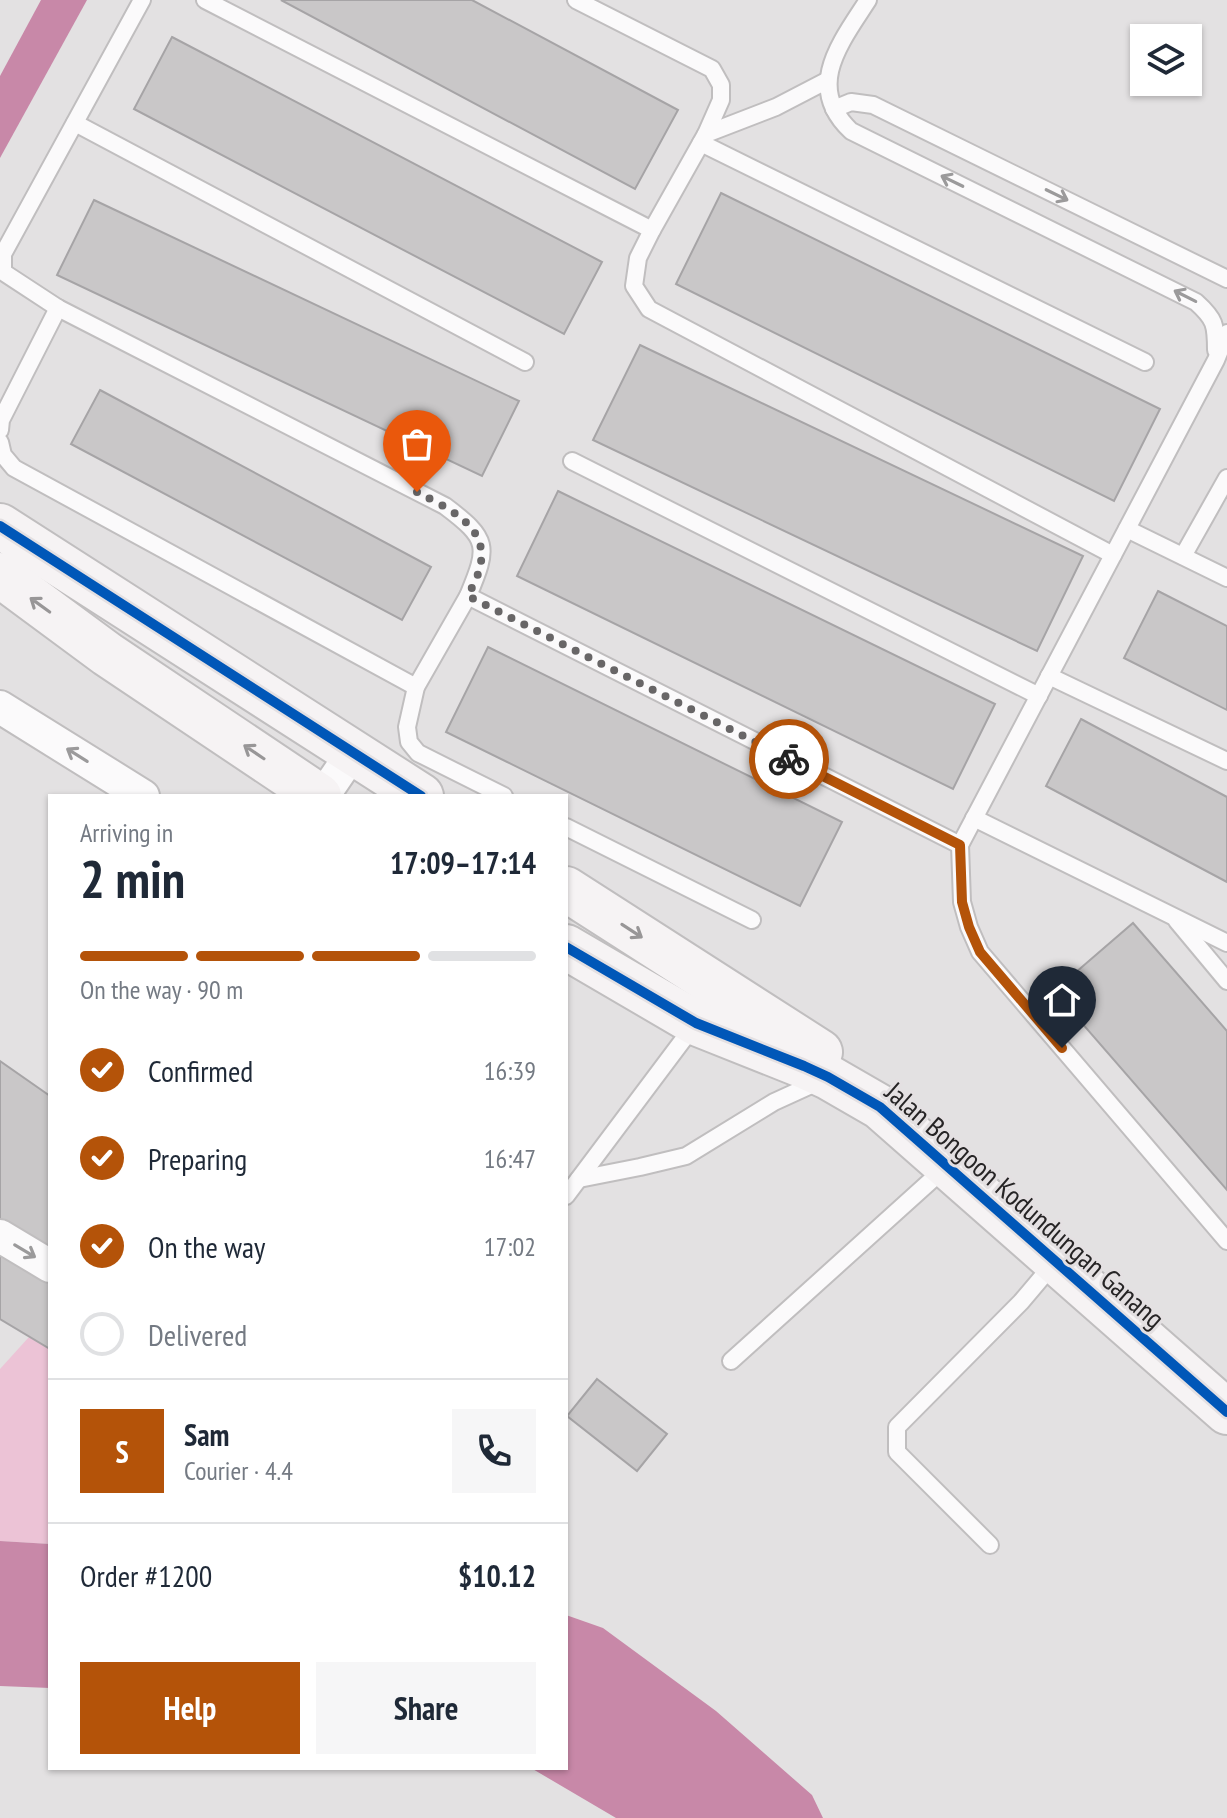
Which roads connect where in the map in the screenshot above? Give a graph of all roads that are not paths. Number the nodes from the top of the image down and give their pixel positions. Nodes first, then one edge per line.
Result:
1 (142, 0) edge
2 (205, 0) edge
3 (576, 0) edge
4 (868, 0) edge
5 (828, 80) junction
6 (834, 109) junction
7 (75, 123) junction
8 (703, 139) junction
9 (652, 230) junction
10 (1227, 279) edge
11 (58, 308) junction
12 (1227, 333) edge
13 (1216, 360) junction
14 (525, 362) dead end
15 (1145, 362) dead end
16 (0, 430) edge
17 (0, 442) edge
18 (572, 461) dead end
19 (1227, 478) edge
20 (0, 526) edge
21 (1127, 529) junction
22 (1113, 555) junction
23 (1183, 556) junction
24 (0, 575) edge
25 (1227, 578) edge
26 (468, 596) junction
27 (1049, 676) junction
28 (416, 687) junction
29 (1039, 696) junction
30 (0, 707) edge
31 (353, 752) junction
32 (1227, 761) edge
33 (140, 794) edge
34 (318, 794) edge
35 (322, 794) edge
36 (416, 794) edge
37 (500, 794) edge
38 (974, 818) junction
39 (568, 828) edge
40 (960, 845) junction
41 (568, 890) edge
42 (1172, 916) junction
43 (752, 920) dead end
44 (1227, 943) edge
45 (568, 948) edge
46 (1227, 981) edge
47 (696, 1023) junction
48 (828, 1077) junction
49 (880, 1107) junction
50 (948, 1166) junction
51 (579, 1179) junction
52 (568, 1193) edge
53 (0, 1236) edge
54 (1227, 1241) edge
55 (1055, 1261) junction
56 (48, 1265) edge
57 (731, 1361) dead end
58 (1227, 1412) edge
59 (990, 1545) dead end

1 - 7 lane
2 - 9 lane
3 - 8 lane
4 - 5 lane
5 - 6 lane
5 - 8 lane
6 -> 10 lane
13 -> 6 lane
7 - 11 lane
7 - 14 lane
8 - 9 lane
8 - 15 lane
9 - 22 lane
11 - 16 lane
11 - 26 lane
12 - 13 lane
13 - 21 lane
17 - 28 lane
18 - 29 lane
19 - 23 lane
20 - 31 street
21 - 22 lane
21 - 23 lane
22 - 27 lane
23 - 25 lane
34 -> 24 street
26 - 28 lane
26 - 40 lane
27 - 29 lane
27 - 32 lane
28 - 37 lane
29 - 38 lane
33 -> 30 street
31 - 35 street
31 - 36 street
38 - 40 lane
38 - 42 lane
39 - 43 lane
40 - 54 lane
41 -> 49 street
42 - 44 lane
42 - 46 lane
45 - 47 street, Jalan Bongoon Kodundungan Ganang
47 - 48 street, Jalan Bongoon Kodundungan Ganang
47 - 51 lane
48 - 49 street, Jalan Bongoon Kodundungan Ganang
48 - 51 lane
49 - 50 street, Jalan Bongoon Kodundungan Ganang
50 - 55 street, Jalan Bongoon Kodundungan Ganang
50 - 57 lane
51 - 52 lane
53 -> 56 street
55 - 58 street, Jalan Bongoon Kodundungan Ganang
55 - 59 lane

